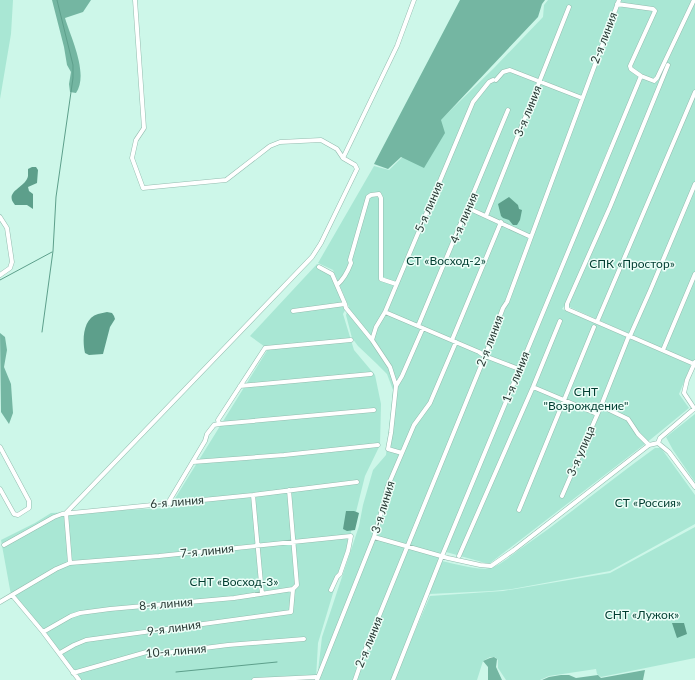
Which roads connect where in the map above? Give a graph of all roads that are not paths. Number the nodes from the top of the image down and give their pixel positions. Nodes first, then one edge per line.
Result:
1 (135, 0) edge
2 (414, 0) edge
3 (694, 0) edge
4 (618, 2) edge
5 (569, 7) dead end
6 (668, 65) dead end
7 (641, 76) junction
8 (540, 81) junction
9 (695, 92) edge
10 (582, 98) junction
11 (508, 110) dead end
12 (343, 158) junction
13 (695, 184) edge
14 (468, 208) junction
15 (486, 216) junction
16 (0, 217) edge
17 (500, 222) junction
18 (532, 237) junction
19 (319, 267) dead end
20 (695, 274) edge
21 (0, 275) edge
22 (396, 284) junction
23 (337, 285) junction
24 (345, 306) junction
25 (293, 311) dead end
26 (385, 312) junction
27 (560, 321) dead end
28 (598, 322) junction
29 (418, 326) junction
30 (594, 327) dead end
31 (423, 328) junction
32 (629, 337) junction
33 (351, 340) dead end
34 (372, 340) junction
35 (454, 341) junction
36 (663, 350) junction
37 (485, 356) junction
38 (695, 363) edge
39 (519, 369) junction
40 (371, 374) dead end
41 (240, 386) junction
42 (396, 386) junction
43 (533, 387) junction
44 (564, 400) junction
45 (601, 406) junction
46 (695, 408) edge
47 (374, 410) dead end
48 (597, 414) junction
49 (219, 424) junction
50 (658, 443) junction
51 (378, 445) dead end
52 (649, 445) junction
53 (0, 447) edge
54 (402, 453) junction
55 (193, 462) junction
56 (357, 482) dead end
57 (695, 487) edge
58 (0, 489) edge
59 (289, 490) junction
60 (253, 495) junction
61 (562, 496) dead end
62 (168, 503) junction
63 (519, 510) dead end
64 (66, 513) junction
65 (374, 537) junction
66 (294, 542) junction
67 (4, 545) dead end
68 (258, 546) junction
69 (407, 546) junction
70 (442, 556) junction
71 (459, 556) dead end
72 (70, 563) junction
73 (293, 589) junction
74 (331, 590) dead end
75 (262, 594) junction
76 (12, 595) junction
77 (0, 602) edge
78 (43, 632) junction
79 (304, 639) dead end
80 (60, 654) junction
81 (73, 673) junction
82 (317, 678) edge
83 (79, 680) edge
84 (254, 680) edge
85 (355, 680) edge
86 (393, 680) edge

1 - 12 street
2 - 12 street
3 - 7 street
4 - 7 street
4 - 10 street, 2-я линия
5 - 8 street, 3-я линия
6 - 28 street
7 - 39 street, 1-я линия
8 - 10 street
8 - 15 street, 3-я линия
8 - 22 street, 5-я линия
9 - 28 street
10 - 18 street, 2-я линия
11 - 14 street, 4-я линия
12 - 64 street
13 - 32 street, 3-я улица
14 - 15 street
14 - 29 street, 4-я линия
15 - 17 street
16 - 21 street
17 - 18 street
17 - 35 street, 3-я линия
18 - 37 street, 2-я линия
19 - 23 street
20 - 36 street
22 - 23 street
22 - 26 street, 5-я линия
23 - 24 street
24 - 25 street
24 - 34 street
26 - 29 street
26 - 34 street, 5-я линия
27 - 43 street
28 - 32 street
29 - 31 street
30 - 44 street
31 - 35 street
31 - 42 street
32 - 36 street
32 - 45 street, 3-я улица
33 - 41 street
34 - 42 street
35 - 37 street
35 - 54 street, 3-я линия
36 - 38 street
37 - 39 street
37 - 69 street, 2-я линия
38 - 46 street
39 - 70 street, 1-я линия
40 - 41 street
41 - 49 street
42 - 54 street
43 - 44 street
43 - 71 street
44 - 48 street
44 - 63 street
45 - 48 street, 3-я улица
45 - 52 street
46 - 50 street
47 - 49 street
48 - 61 street, 3-я улица
49 - 55 street
50 - 52 street
50 - 57 street
51 - 55 street
52 - 70 street
53 - 58 street
54 - 65 street, 3-я линия
55 - 62 street
56 - 59 street, 6-я линия
59 - 60 street, 6-я линия
59 - 66 street
60 - 62 street, 6-я линия
60 - 68 street
62 - 64 street, 6-я линия
64 - 67 street, 6-я линия
64 - 72 street
65 - 69 street
65 - 82 street, 3-я линия
66 - 68 street, 7-я линия
66 - 73 street
66 - 74 street, 7-я линия
68 - 72 street, 7-я линия
68 - 75 street
69 - 70 street
69 - 85 street, 2-я линия
70 - 86 street, 1-я линия
72 - 76 street, 7-я линия
73 - 75 street, 8-я линия
73 - 80 street, 9-я линия
75 - 78 street, 8-я линия
76 - 77 street, 7-я линия
76 - 78 street
78 - 80 street
79 - 81 street, 10-я линия
80 - 81 street
81 - 83 street
82 - 84 street

